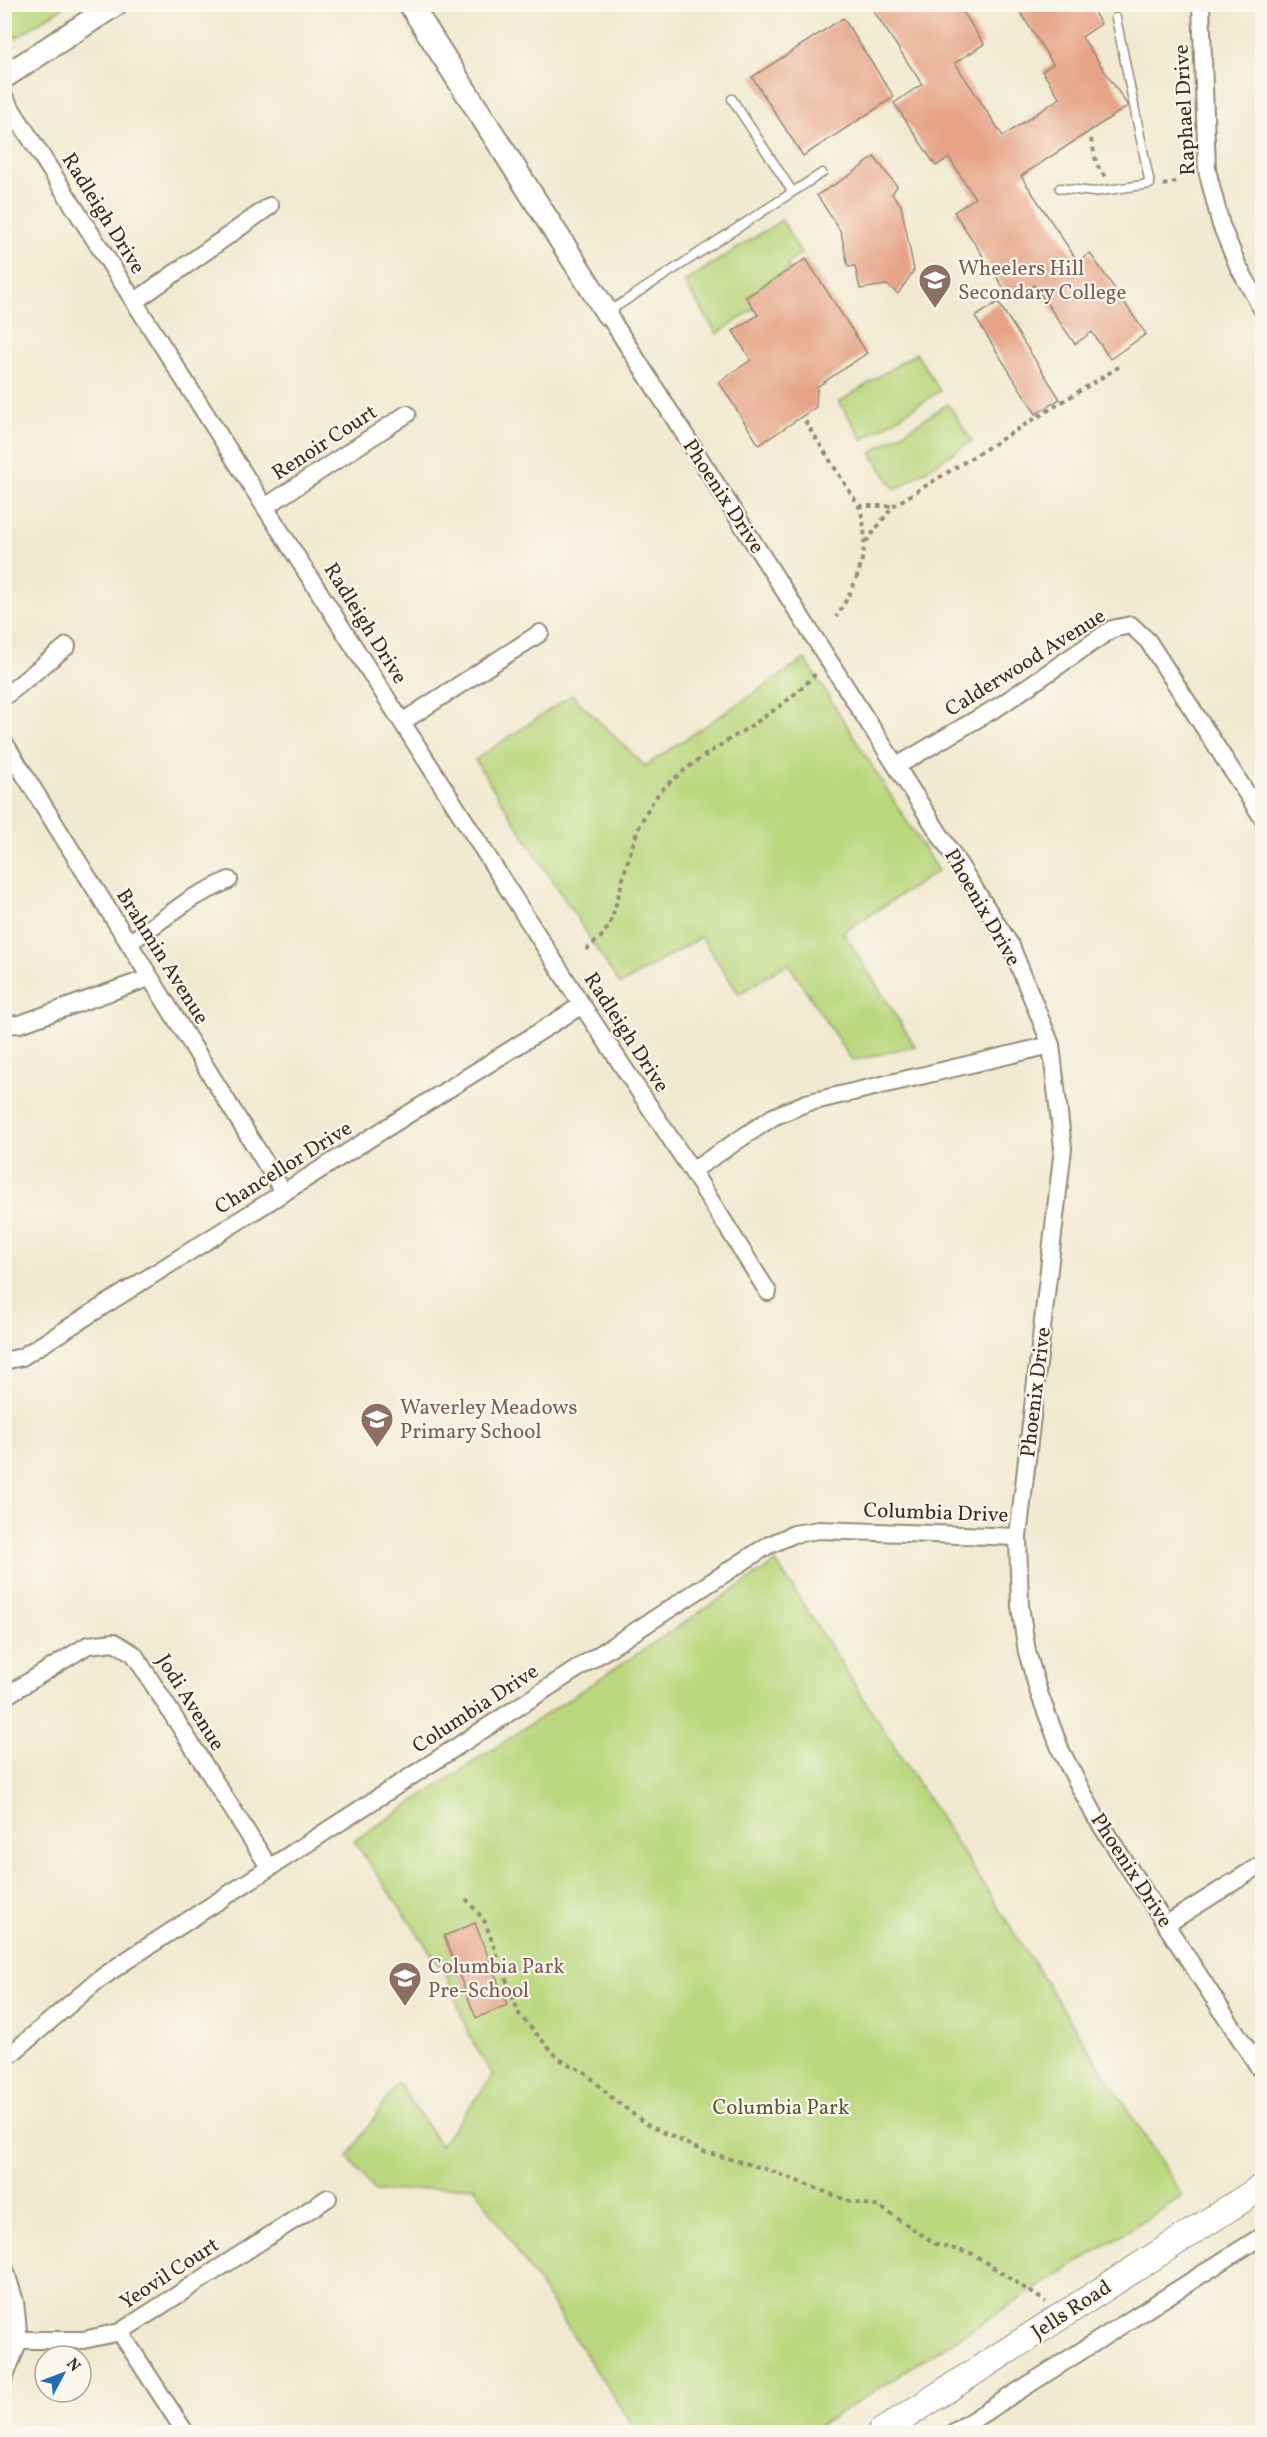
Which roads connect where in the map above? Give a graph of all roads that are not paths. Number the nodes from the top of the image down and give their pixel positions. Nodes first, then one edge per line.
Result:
1 (116, 4) edge
2 (410, 4) edge
3 (1201, 4) edge
4 (1116, 18) dead end
5 (4, 77) edge
6 (4, 98) edge
7 (732, 99) dead end
8 (822, 173) dead end
9 (1060, 188) dead end
10 (792, 191) junction
11 (270, 206) dead end
12 (134, 302) junction
13 (1263, 309) edge
14 (607, 313) junction
15 (407, 414) dead end
16 (266, 507) junction
17 (540, 633) dead end
18 (67, 646) dead end
19 (4, 697) edge
20 (402, 722) junction
21 (4, 742) edge
22 (897, 766) junction
23 (1263, 817) edge
24 (229, 880) dead end
25 (129, 943) junction
26 (149, 978) junction
27 (582, 1005) junction
28 (4, 1026) edge
29 (1051, 1045) junction
30 (692, 1171) junction
31 (284, 1193) junction
32 (768, 1292) dead end
33 (4, 1361) edge
34 (1018, 1537) junction
35 (4, 1696) edge
36 (1263, 1864) edge
37 (269, 1867) junction
38 (1167, 1924) junction
39 (4, 2060) edge
40 (1263, 2072) edge
41 (1263, 2187) edge
42 (328, 2198) dead end
43 (1263, 2236) edge
44 (4, 2266) edge
45 (120, 2332) junction
46 (19, 2340) junction
47 (4, 2379) edge
48 (185, 2433) edge
49 (881, 2433) edge
50 (954, 2433) edge

1 - 5 street
2 - 14 street, Phoenix Drive
3 - 13 street, Raphael Drive
4 - 9 lane
6 - 12 street, Radleigh Drive
7 - 10 lane
8 - 10 lane
10 - 14 lane
11 - 12 street
12 - 16 street, Radleigh Drive
14 - 22 street, Phoenix Drive
15 - 16 street, Renoir Court
16 - 20 street, Radleigh Drive
17 - 20 street
18 - 19 street
20 - 27 street, Radleigh Drive
21 - 25 street, Brahmin Avenue
22 - 23 street, Calderwood Avenue
22 - 29 street, Phoenix Drive
24 - 25 street
25 - 26 street, Brahmin Avenue
26 - 28 street
26 - 31 street, Brahmin Avenue
27 - 30 street, Radleigh Drive
27 - 31 street, Chancellor Drive
29 - 30 street
29 - 34 street, Phoenix Drive
30 - 32 street, Radleigh Drive
31 - 33 street, Chancellor Drive
34 - 37 street, Columbia Drive
34 - 38 street, Phoenix Drive
35 - 37 street, Jodi Avenue
36 - 38 street
37 - 39 street, Columbia Drive
38 - 40 street, Phoenix Drive
41 - 49 main road, Jells Road
42 - 45 street, Yeovil Court
43 - 50 street
44 - 46 street
45 - 46 street, Yeovil Court
45 - 48 street
46 - 47 street

